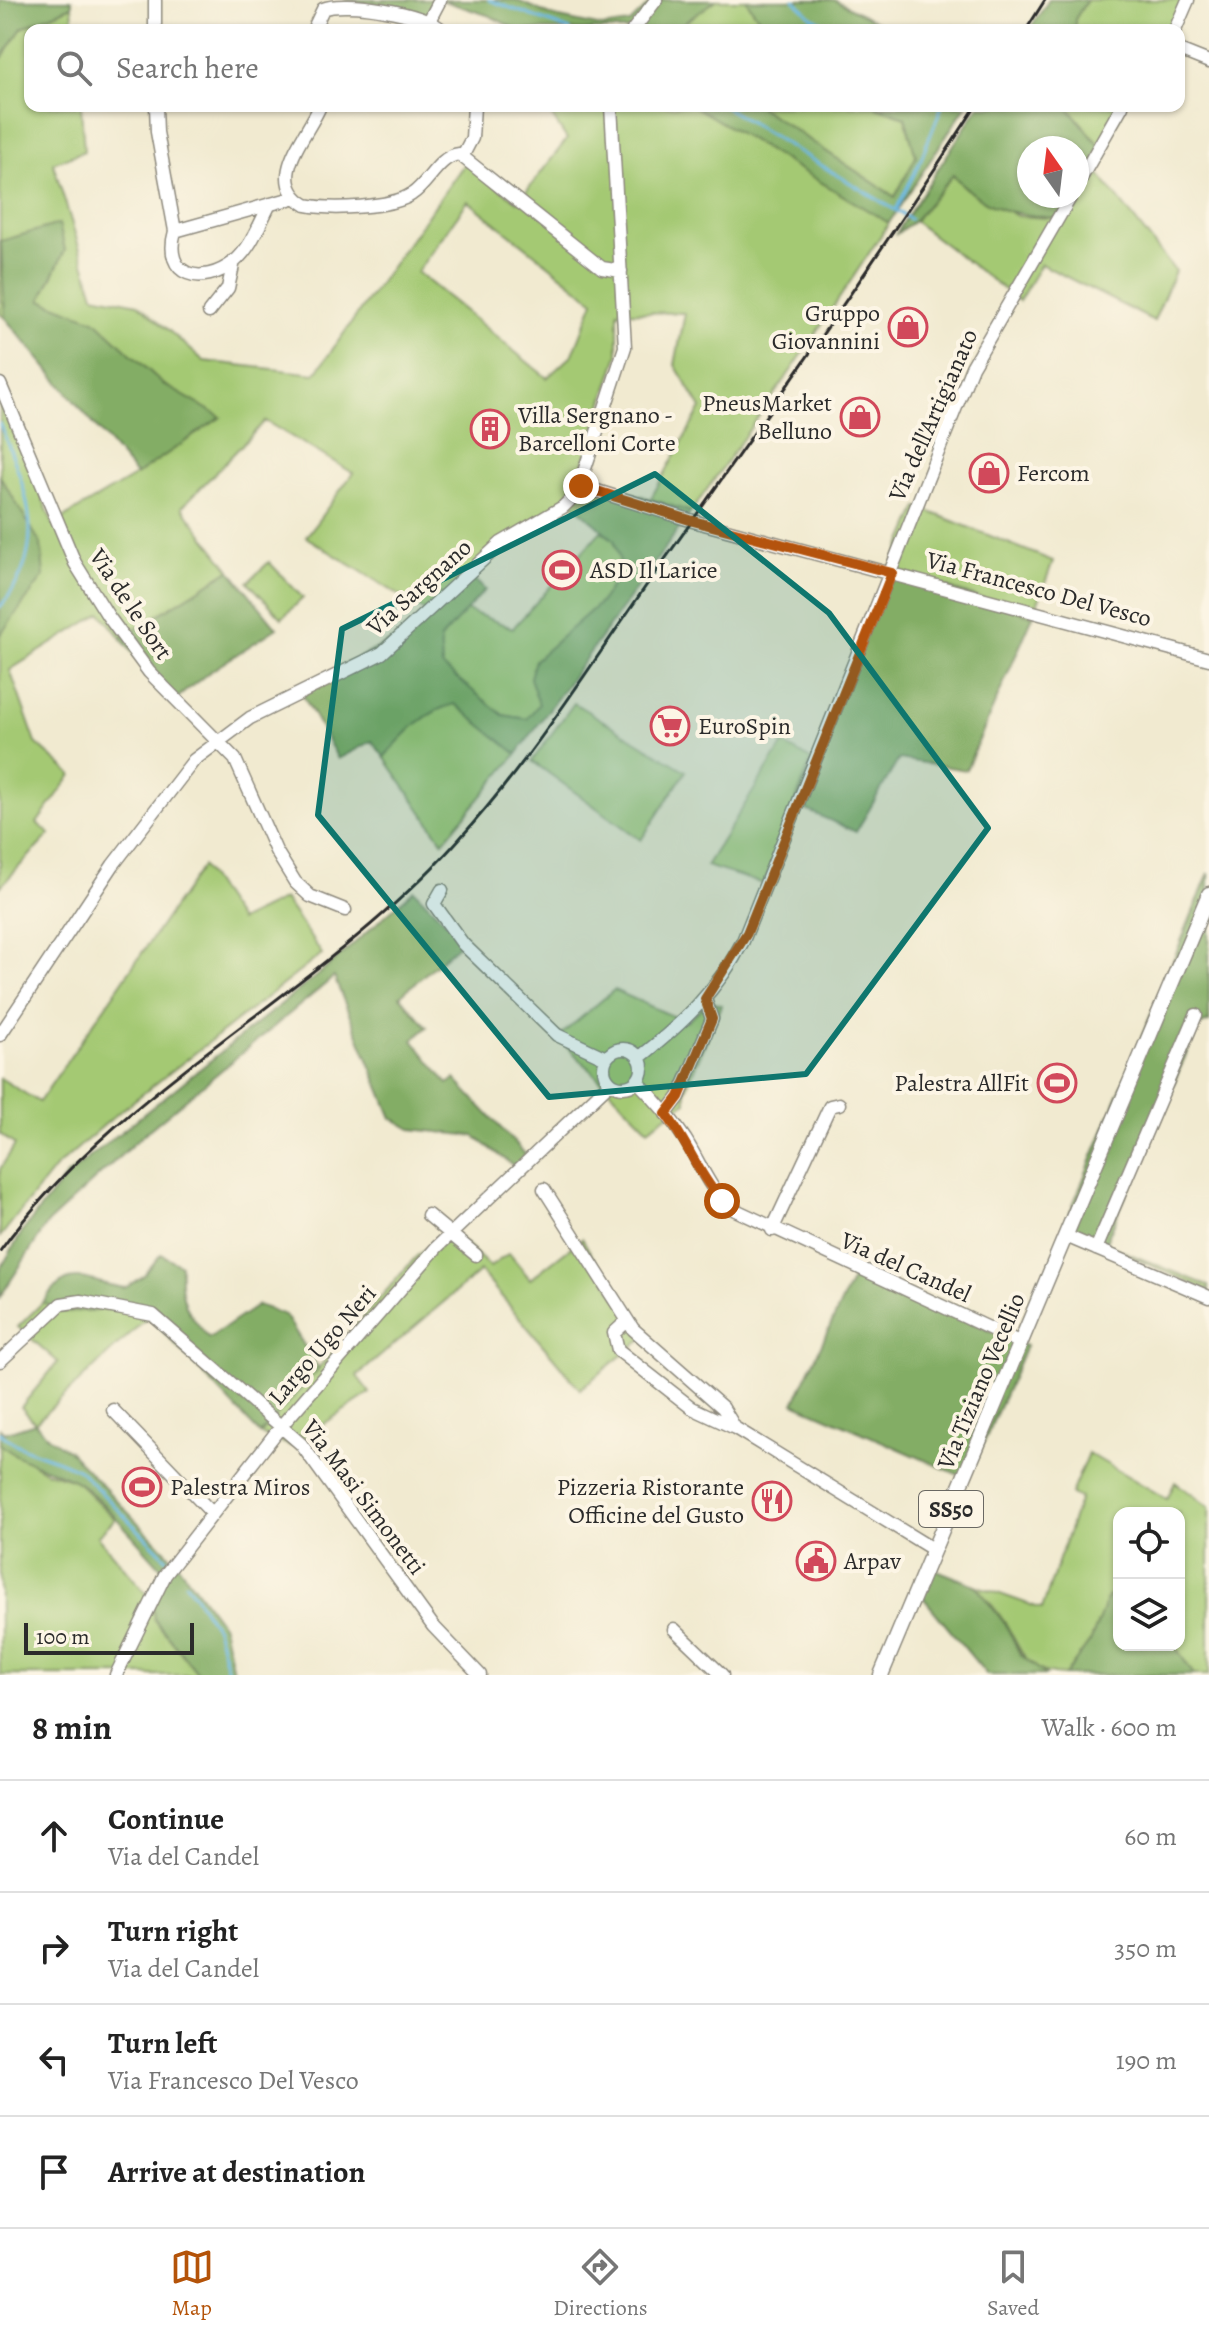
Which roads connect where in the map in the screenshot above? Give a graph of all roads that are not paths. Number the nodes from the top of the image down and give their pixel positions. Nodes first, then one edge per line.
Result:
1 (155, 0) edge
2 (440, 0) edge
3 (1188, 0) edge
4 (653, 1) edge
5 (326, 3) edge
6 (430, 19) junction
7 (155, 24) edge
8 (315, 24) edge
9 (435, 24) edge
10 (637, 24) edge
11 (1178, 24) edge
12 (1185, 52) edge
13 (1209, 62) edge
14 (156, 112) edge
15 (317, 112) edge
16 (474, 112) edge
17 (611, 112) edge
18 (1119, 112) edge
19 (463, 155) junction
20 (1089, 164) edge
21 (296, 197) junction
22 (270, 204) junction
23 (1064, 208) edge
24 (175, 231) junction
25 (234, 261) junction
26 (621, 271) junction
27 (209, 312) dead end
28 (0, 384) edge
29 (581, 486) junction
30 (892, 573) junction
31 (1209, 659) edge
32 (218, 740) junction
33 (442, 890) dead end
34 (1209, 894) edge
35 (345, 910) dead end
36 (705, 999) junction
37 (1196, 1015) dead end
38 (0, 1035) edge
39 (606, 1058) junction
40 (639, 1058) junction
41 (637, 1081) junction
42 (610, 1083) junction
43 (839, 1104) dead end
44 (666, 1114) junction
45 (804, 1162) junction
46 (819, 1168) dead end
47 (544, 1189) dead end
48 (428, 1215) dead end
49 (772, 1230) junction
50 (451, 1234) junction
51 (1066, 1236) junction
52 (1096, 1249) junction
53 (476, 1255) dead end
54 (1209, 1297) edge
55 (627, 1321) junction
56 (1021, 1343) junction
57 (0, 1361) edge
58 (113, 1410) dead end
59 (282, 1425) junction
60 (735, 1428) junction
61 (211, 1512) junction
62 (934, 1550) junction
63 (674, 1629) dead end
64 (116, 1675) edge
65 (480, 1675) edge
66 (722, 1675) edge
67 (881, 1675) edge

1 - 7 street
2 - 6 street
3 - 11 street
4 - 10 street
5 - 6 street
5 - 8 street
6 - 9 street
12 - 13 street
14 - 24 street
15 - 21 street
16 - 19 street
17 - 26 street, Via Sargnano
18 - 20 street
19 - 21 street
19 - 26 street
21 - 22 street
22 - 24 street
22 - 25 street
23 - 30 street, Via dell'Artigianato
24 - 25 street
25 - 27 street
26 - 29 street, Via Sargnano
28 - 32 street, Via de le Sort
29 - 30 street, Via Francesco Del Vesco
29 - 32 street, Via Sargnano
30 - 31 street, Via Francesco Del Vesco
30 - 36 street
32 - 35 street, Via de le Sort
32 - 38 street, Via Sargnano
33 - 39 street
34 - 51 main road, Via Tiziano Vecellio
36 - 40 street
36 - 44 street
37 - 52 street
39 - 40 street
39 - 42 street
40 - 41 street
41 - 42 street
41 - 44 street, Via del Candel
42 - 50 street, Largo Ugo Neri
43 - 45 street
44 - 49 street, Via del Candel
45 - 46 street
45 - 49 street
47 - 55 street
48 - 50 street
49 - 56 street, Via del Candel
50 - 53 street
50 - 59 street, Largo Ugo Neri
51 - 52 street
51 - 56 main road, Via Tiziano Vecellio
52 - 54 street
55 - 60 street
55 - 60 street
56 - 62 main road, Via Tiziano Vecellio / SS50
57 - 59 street, Via Masi Simonetti
58 - 61 street
59 - 61 street, Largo Ugo Neri
59 - 65 street, Via Masi Simonetti
60 - 62 street
61 - 64 street, Largo Ugo Neri
62 - 67 main road, Via Tiziano Vecellio / SS50
63 - 66 street

